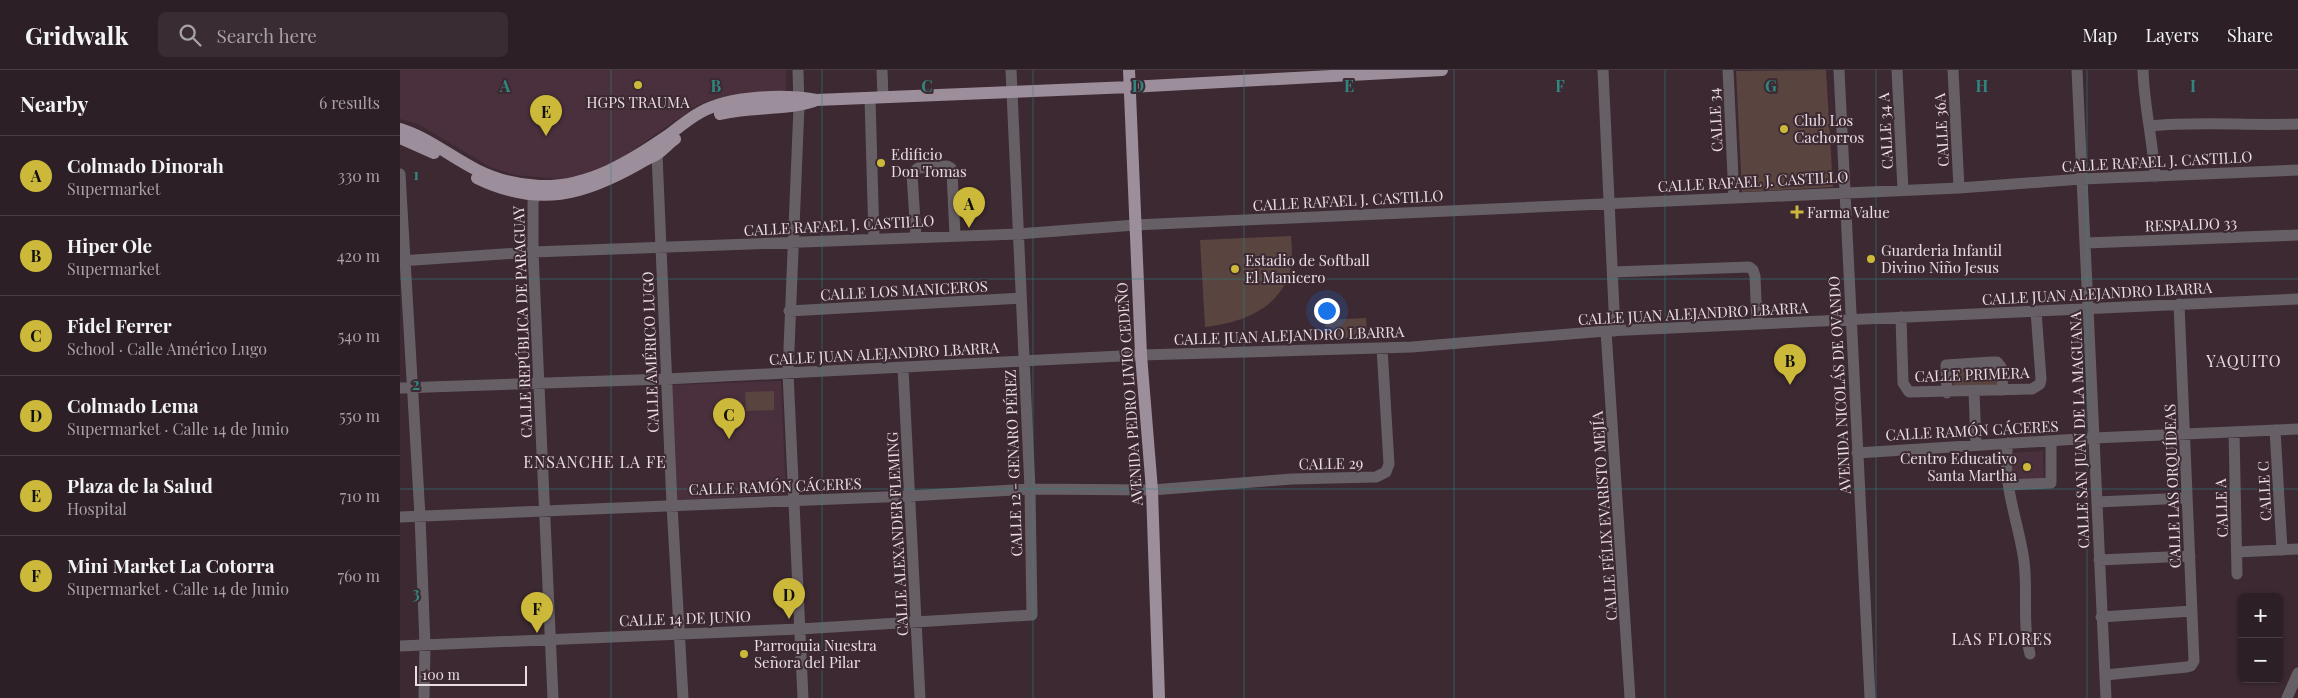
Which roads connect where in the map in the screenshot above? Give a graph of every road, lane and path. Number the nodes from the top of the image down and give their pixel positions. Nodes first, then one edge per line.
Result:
1 (798, 70) edge
2 (882, 70) edge
3 (1011, 70) edge
4 (1129, 70) edge
5 (1442, 70) edge
6 (1603, 70) edge
7 (1728, 70) edge
8 (1839, 70) edge
9 (1897, 70) edge
10 (1953, 70) edge
11 (2077, 70) edge
12 (2143, 70) edge
13 (1366, 72) edge
14 (1130, 87) junction
15 (1012, 91) junction
16 (883, 97) junction
17 (870, 98) junction
18 (799, 101) junction
19 (2298, 124) edge
20 (2150, 126) junction
21 (400, 129) edge
22 (668, 135) junction
23 (400, 138) edge
24 (657, 154) junction
25 (2298, 170) edge
26 (400, 174) edge
27 (2155, 177) junction
28 (2082, 179) junction
29 (1959, 188) junction
30 (536, 190) junction
31 (1903, 190) junction
32 (1846, 191) junction
33 (1734, 198) junction
34 (1610, 203) junction
35 (1135, 225) junction
36 (1018, 234) junction
37 (955, 235) junction
38 (2298, 235) edge
39 (916, 237) junction
40 (874, 238) junction
41 (794, 242) junction
42 (2086, 243) junction
43 (661, 249) junction
44 (533, 252) junction
45 (403, 260) edge
46 (1613, 272) junction
47 (1021, 298) junction
48 (2298, 299) edge
49 (2179, 304) junction
50 (2089, 308) junction
51 (789, 311) junction
52 (2036, 311) junction
53 (1902, 317) junction
54 (1851, 320) junction
55 (1757, 324) junction
56 (1611, 331) junction
57 (1382, 348) junction
58 (1141, 355) junction
59 (1024, 361) junction
60 (903, 368) junction
61 (788, 372) junction
62 (666, 379) junction
63 (538, 382) junction
64 (406, 388) edge
65 (2003, 390) junction
66 (1974, 391) junction
67 (1947, 393) junction
68 (2298, 429) edge
69 (2275, 430) junction
70 (2234, 432) junction
71 (2184, 433) junction
72 (2094, 438) junction
73 (2051, 441) junction
74 (2008, 443) junction
75 (1976, 444) junction
76 (1857, 452) junction
77 (2009, 485) junction
78 (1030, 489) junction
79 (1152, 490) junction
80 (909, 496) junction
81 (2187, 498) junction
82 (794, 500) junction
83 (2097, 502) junction
84 (672, 505) junction
85 (545, 510) junction
86 (420, 516) junction
87 (400, 517) edge
88 (2298, 549) edge
89 (2282, 550) junction
90 (2238, 552) junction
91 (2190, 556) junction
92 (2099, 560) junction
93 (2237, 574) dead end
94 (2192, 611) junction
95 (1032, 615) joint
96 (2101, 617) junction
97 (916, 623) junction
98 (800, 629) junction
99 (680, 633) junction
100 (550, 639) junction
101 (425, 645) junction
102 (400, 646) edge
103 (2030, 654) dead end
104 (2298, 672) edge
105 (2104, 675) junction
106 (424, 698) edge
107 (553, 698) edge
108 (683, 698) edge
109 (803, 698) edge
110 (920, 698) edge
111 (1160, 698) edge
112 (1630, 698) edge
113 (1870, 698) edge
114 (2106, 698) edge
115 (2287, 698) edge

1 - 18 street
2 - 16 street
3 - 15 street, CALLE 12 - GENARO PÉREZ
4 - 14 main road, AVENIDA PEDRO LIVIO CEDEÑO
5 - 13 main road
6 - 34 street, CALLE FÉLIX EVARISTO MEJÍA
7 - 33 street, CALLE 34
8 - 32 street, AVENIDA NICOLÁS DE OVANDO
9 - 31 street, CALLE 34 A
10 - 29 street, CALLE 36A
11 - 28 street, CALLE SAN JUAN DE LA MAGUANA
12 - 20 street
13 - 14 main road
14 - 15 main road
14 - 35 main road, AVENIDA PEDRO LIVIO CEDEÑO
15 - 16 main road
15 - 36 street, CALLE 12 - GENARO PÉREZ
16 - 17 main road
17 - 18 main road
17 - 40 street
18 - 22 main road
18 - 24 main road
18 - 41 street
19 - 20 street
20 - 27 street
21 - 30 main road
22 - 24 street
22 - 30 main road
23 - 30 main road
24 - 30 main road
24 - 43 street, CALLE AMÉRICO LUGO
25 - 27 street, CALLE RAFAEL J. CASTILLO
26 - 45 street
27 - 28 street, CALLE RAFAEL J. CASTILLO
28 - 29 street, CALLE RAFAEL J. CASTILLO
28 - 42 street, CALLE SAN JUAN DE LA MAGUANA
29 - 31 street, CALLE RAFAEL J. CASTILLO
30 - 44 street, CALLE REPÚBLICA DE PARAGUAY
31 - 32 street, CALLE RAFAEL J. CASTILLO
32 - 33 street, CALLE RAFAEL J. CASTILLO
32 - 54 street, AVENIDA NICOLÁS DE OVANDO
33 - 34 street, CALLE RAFAEL J. CASTILLO
34 - 35 street, CALLE RAFAEL J. CASTILLO
34 - 46 street, CALLE FÉLIX EVARISTO MEJÍA
35 - 36 street, CALLE RAFAEL J. CASTILLO
35 - 58 main road, AVENIDA PEDRO LIVIO CEDEÑO
36 - 37 street, CALLE RAFAEL J. CASTILLO
36 - 47 street, CALLE 12 - GENARO PÉREZ
37 - 39 street, CALLE RAFAEL J. CASTILLO
37 - 39 street
38 - 42 street, RESPALDO 33
39 - 40 street, CALLE RAFAEL J. CASTILLO
40 - 41 street, CALLE RAFAEL J. CASTILLO
41 - 43 street, CALLE RAFAEL J. CASTILLO
41 - 51 street
42 - 50 street, CALLE SAN JUAN DE LA MAGUANA
43 - 44 street, CALLE RAFAEL J. CASTILLO
43 - 62 street, CALLE AMÉRICO LUGO
44 - 45 street, CALLE RAFAEL J. CASTILLO
44 - 63 street, CALLE REPÚBLICA DE PARAGUAY
45 - 64 street
46 - 55 street
46 - 56 street, CALLE FÉLIX EVARISTO MEJÍA
47 - 51 street, CALLE LOS MANICEROS
47 - 59 street, CALLE 12 - GENARO PÉREZ
48 - 49 street, CALLE JUAN ALEJANDRO LBARRA
49 - 50 street, CALLE JUAN ALEJANDRO LBARRA
49 - 71 street, CALLE LAS ORQUÍDEAS
50 - 52 street, CALLE JUAN ALEJANDRO LBARRA
50 - 72 street, CALLE SAN JUAN DE LA MAGUANA
51 - 61 street
52 - 53 street, CALLE JUAN ALEJANDRO LBARRA
52 - 65 street, CALLE PRIMERA
53 - 54 street, CALLE JUAN ALEJANDRO LBARRA
53 - 67 street, CALLE PRIMERA
54 - 55 street, CALLE JUAN ALEJANDRO LBARRA
54 - 76 street, AVENIDA NICOLÁS DE OVANDO
55 - 56 street, CALLE JUAN ALEJANDRO LBARRA
56 - 57 street, CALLE JUAN ALEJANDRO LBARRA
56 - 112 street, CALLE FÉLIX EVARISTO MEJÍA
57 - 58 street, CALLE JUAN ALEJANDRO LBARRA
57 - 79 street, CALLE 29
58 - 59 street, CALLE JUAN ALEJANDRO LBARRA
58 - 79 main road, AVENIDA PEDRO LIVIO CEDEÑO
59 - 60 street, CALLE JUAN ALEJANDRO LBARRA
59 - 78 street, CALLE 12 - GENARO PÉREZ
60 - 61 street, CALLE JUAN ALEJANDRO LBARRA
60 - 80 street, CALLE ALEXANDER FLEMING
61 - 62 street, CALLE JUAN ALEJANDRO LBARRA
61 - 82 street
62 - 63 street, CALLE JUAN ALEJANDRO LBARRA
62 - 84 street, CALLE AMÉRICO LUGO
63 - 64 street, CALLE JUAN ALEJANDRO LBARRA
63 - 85 street, CALLE REPÚBLICA DE PARAGUAY
64 - 86 street
65 - 66 street, CALLE PRIMERA
65 - 67 street
66 - 67 street, CALLE PRIMERA
66 - 75 street
68 - 69 street, CALLE RAMÓN CÁCERES
69 - 70 street, CALLE RAMÓN CÁCERES
69 - 89 street, CALLE C
70 - 71 street, CALLE RAMÓN CÁCERES
70 - 90 street, CALLE A
71 - 72 street, CALLE RAMÓN CÁCERES
71 - 81 street, CALLE LAS ORQUÍDEAS
72 - 73 street, CALLE RAMÓN CÁCERES
72 - 83 street, CALLE SAN JUAN DE LA MAGUANA
73 - 74 street, CALLE RAMÓN CÁCERES
73 - 77 street
74 - 75 street, CALLE RAMÓN CÁCERES
74 - 77 street
75 - 76 street, CALLE RAMÓN CÁCERES
76 - 113 street, AVENIDA NICOLÁS DE OVANDO
77 - 103 street
78 - 79 street, CALLE RAMÓN CÁCERES
78 - 80 street, CALLE RAMÓN CÁCERES
78 - 95 street, CALLE 12 - GENARO PÉREZ
79 - 111 main road, AVENIDA PEDRO LIVIO CEDEÑO
80 - 82 street, CALLE RAMÓN CÁCERES
80 - 97 street, CALLE ALEXANDER FLEMING
81 - 83 street
81 - 91 street, CALLE LAS ORQUÍDEAS
82 - 84 street, CALLE RAMÓN CÁCERES
82 - 98 street
83 - 92 street, CALLE SAN JUAN DE LA MAGUANA
84 - 85 street, CALLE RAMÓN CÁCERES
84 - 99 street, CALLE AMÉRICO LUGO
85 - 86 street, CALLE RAMÓN CÁCERES
85 - 100 street, CALLE REPÚBLICA DE PARAGUAY
86 - 87 street, CALLE RAMÓN CÁCERES
86 - 101 street
88 - 89 street, CALLE A
89 - 90 street, CALLE A
90 - 93 street
91 - 92 street
91 - 94 street, CALLE LAS ORQUÍDEAS
92 - 96 street, CALLE SAN JUAN DE LA MAGUANA
94 - 96 street
94 - 105 street, CALLE LAS ORQUÍDEAS
95 - 97 street, CALLE 14 DE JUNIO
96 - 105 street, CALLE SAN JUAN DE LA MAGUANA
97 - 98 street, CALLE 14 DE JUNIO
97 - 110 street, CALLE ALEXANDER FLEMING
98 - 99 street, CALLE 14 DE JUNIO
98 - 109 street
99 - 100 street, CALLE 14 DE JUNIO
99 - 108 street, CALLE AMÉRICO LUGO
100 - 101 street, CALLE 14 DE JUNIO
100 - 107 street, CALLE REPÚBLICA DE PARAGUAY
101 - 102 street, CALLE 14 DE JUNIO
101 - 106 street
104 - 115 street
105 - 114 street, CALLE SAN JUAN DE LA MAGUANA

